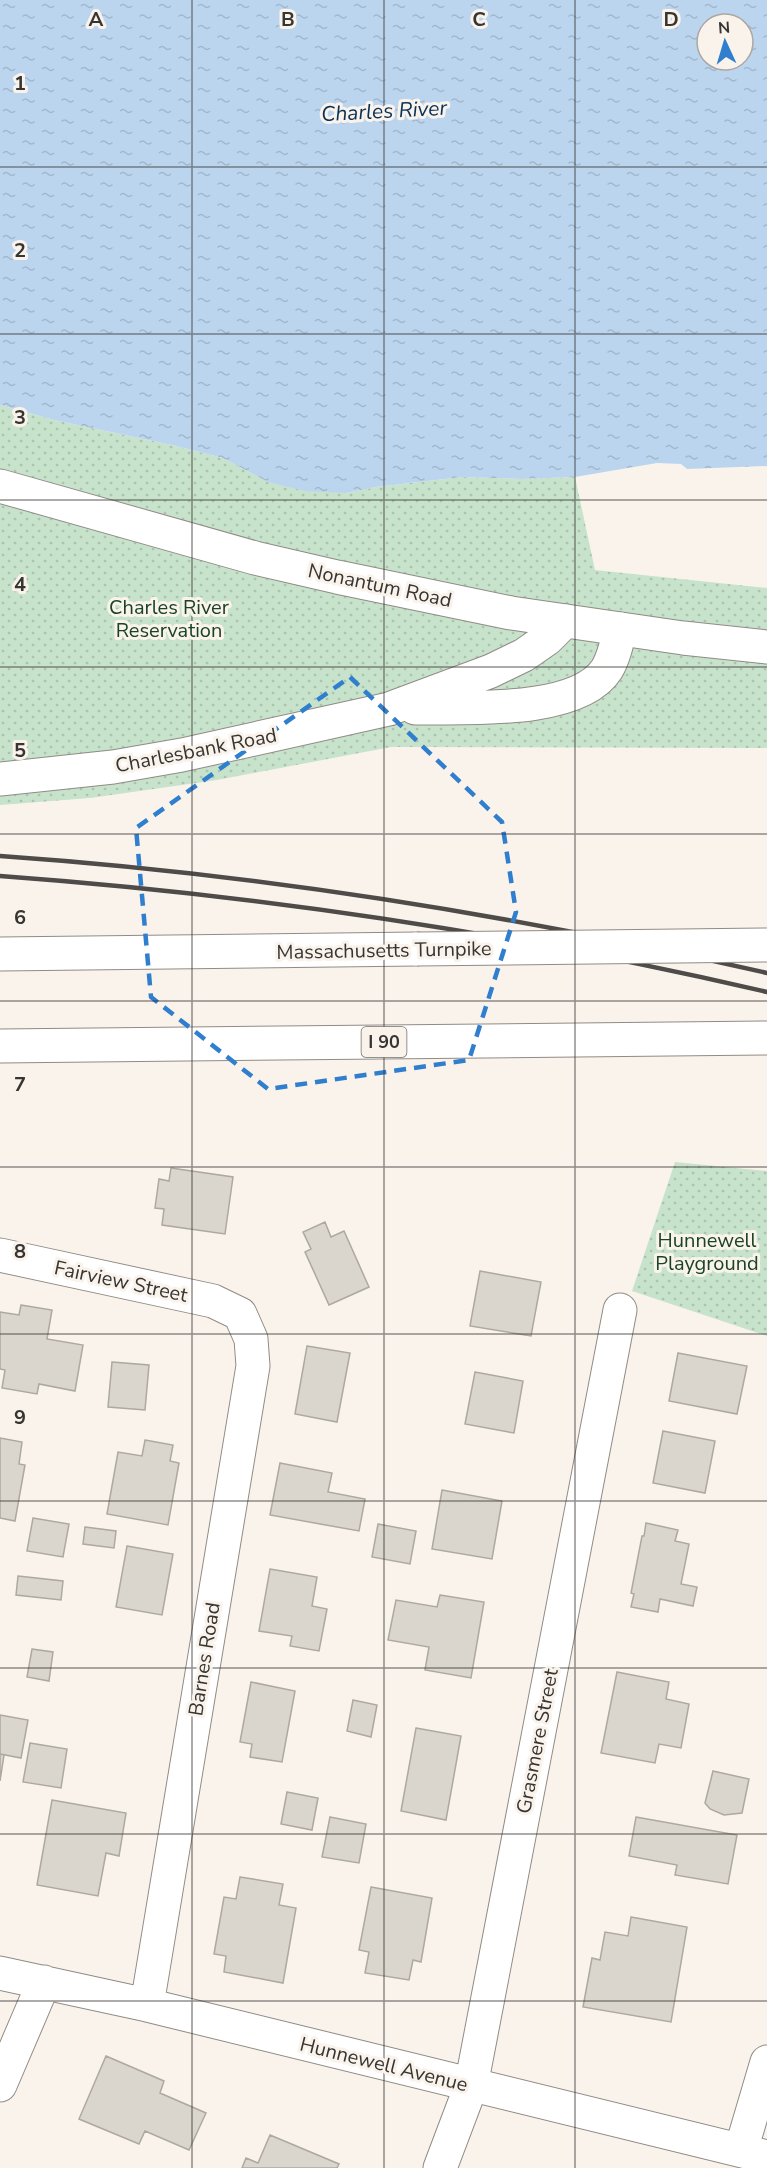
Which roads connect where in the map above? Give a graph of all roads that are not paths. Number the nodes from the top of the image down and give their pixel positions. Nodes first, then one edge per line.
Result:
1 (0, 486) edge
2 (565, 621) junction
3 (620, 629) junction
4 (767, 647) edge
5 (389, 709) junction
6 (0, 779) edge
7 (767, 945) edge
8 (0, 954) edge
9 (767, 1038) edge
10 (0, 1046) edge
11 (0, 1255) edge
12 (620, 1310) dead end
13 (240, 1314) joint
14 (0, 1973) edge
15 (44, 1982) junction
16 (147, 2006) junction
17 (767, 2062) edge
18 (0, 2085) edge
19 (471, 2086) junction
20 (754, 2153) edge
21 (440, 2168) edge

1 - 2 main road, Nonantum Road
2 - 3 main road, Nonantum Road
2 - 5 main road, Charlesbank Road
3 - 4 main road, Nonantum Road
3 - 5 main road, Charlesbank Road
5 - 6 main road, Charlesbank Road
7 - 8 main road, Massachusetts Turnpike, bridge
9 - 10 main road, I 90
11 - 13 main road, Fairview Street
12 - 19 main road, Grasmere Street
13 - 16 main road, Barnes Road
14 - 15 main road, Hunnewell Avenue
15 - 16 main road, Hunnewell Avenue
15 - 18 main road
16 - 19 main road, Hunnewell Avenue
17 - 20 main road
19 - 20 main road, Hunnewell Avenue
19 - 21 main road, Grasmere Street

